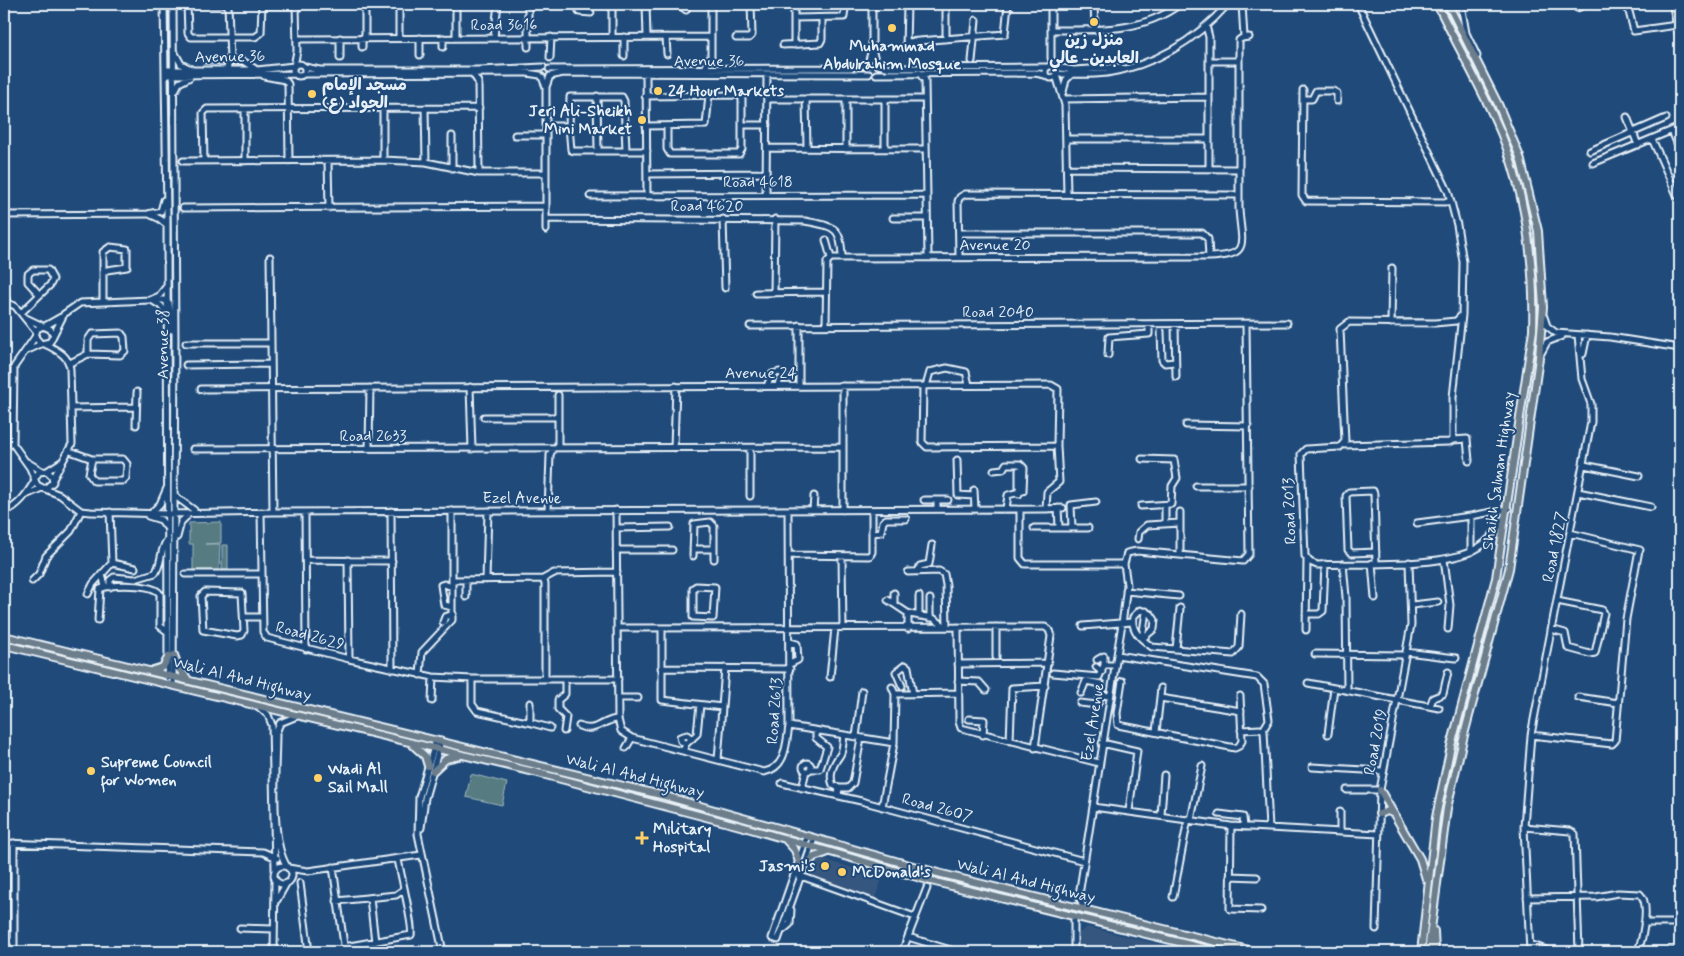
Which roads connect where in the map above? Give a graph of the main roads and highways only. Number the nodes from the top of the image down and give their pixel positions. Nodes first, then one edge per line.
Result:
1 (1437, 4) edge
2 (1448, 4) edge
3 (1673, 4) edge
4 (1680, 40) edge
5 (4, 636) edge
6 (4, 645) edge
7 (151, 670) junction
8 (190, 680) junction
9 (412, 744) junction
10 (438, 745) junction
11 (461, 756) junction
12 (1380, 790) road end
13 (1379, 814) road end
14 (1394, 814) junction
15 (785, 839) junction
16 (810, 842) junction
17 (828, 852) junction
18 (1427, 888) junction
19 (1076, 908) junction
20 (1434, 909) junction
21 (1074, 916) junction
22 (1219, 952) edge
23 (1257, 952) edge
24 (1421, 952) edge
25 (1428, 952) edge
26 (1435, 952) edge

1 - 18 main road, Shaikh Salman Highway
2 - 20 main road, Shaikh Salman Highway
3 - 4 main road
5 - 7 main road, Wali Al Ahd Highway
6 - 9 main road, Wali Al Ahd Highway
7 - 8 main road, Wali Al Ahd Highway
7 - 8 main road
8 - 10 main road, Wali Al Ahd Highway
9 - 10 main road, Wali Al Ahd Highway
9 - 11 main road
10 - 11 main road, Wali Al Ahd Highway
10 - 16 main road, Wali Al Ahd Highway
11 - 15 main road, Wali Al Ahd Highway
12 - 14 main road
13 - 14 main road
14 - 18 main road
15 - 16 main road, Wali Al Ahd Highway
15 - 17 main road
16 - 17 main road, Wali Al Ahd Highway
16 - 19 main road, Wali Al Ahd Highway
17 - 21 main road, Wali Al Ahd Highway
18 - 24 main road, Shaikh Salman Highway
19 - 21 main road
19 - 23 main road, Wali Al Ahd Highway
20 - 25 main road, Shaikh Salman Highway
20 - 26 main road
21 - 22 main road, Wali Al Ahd Highway

